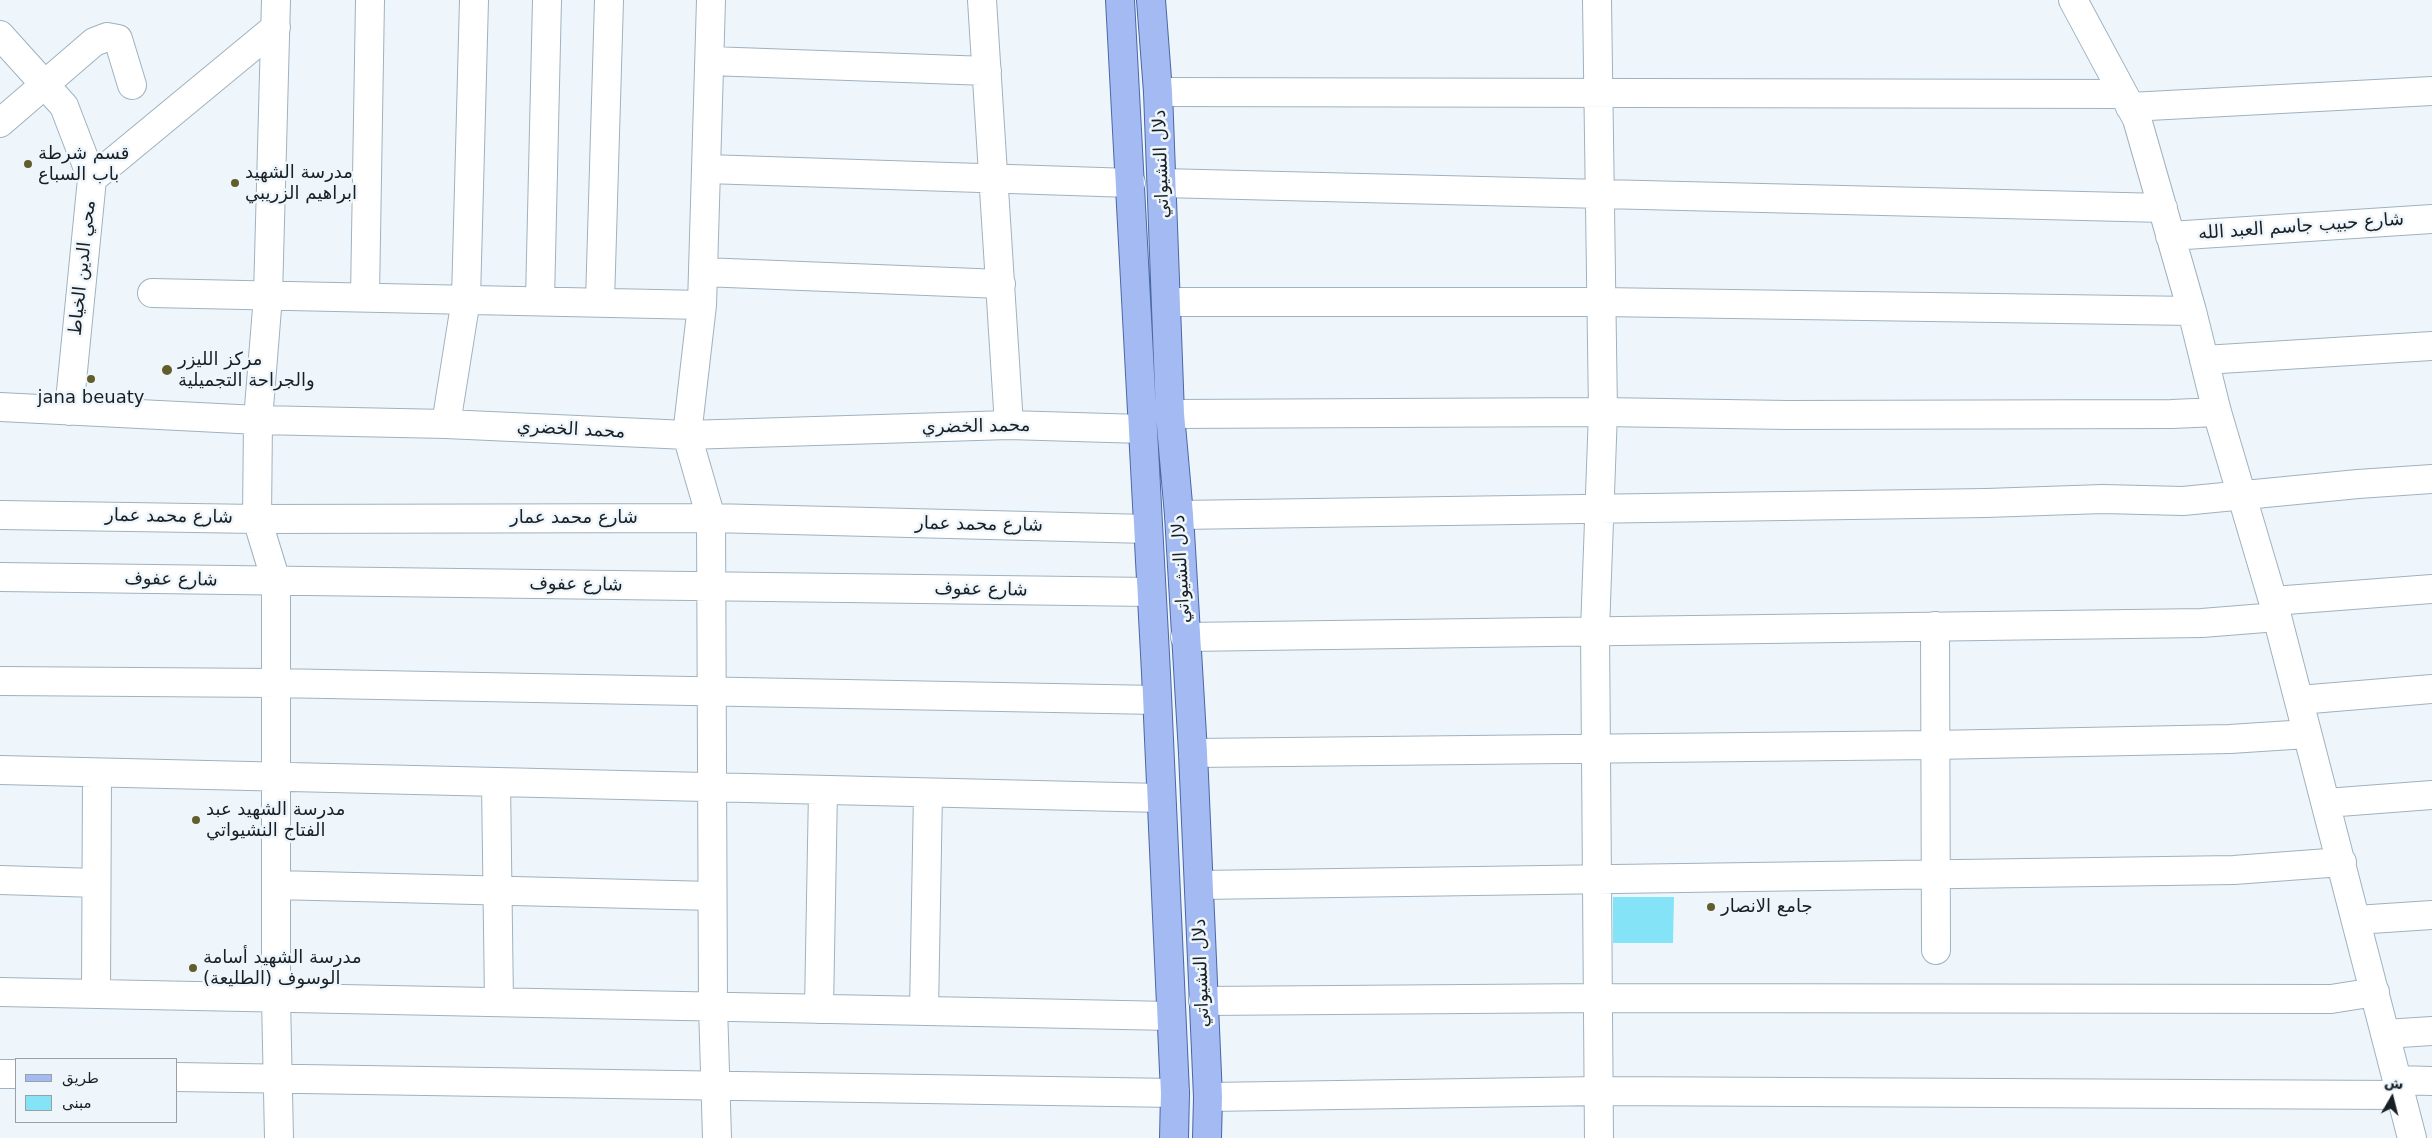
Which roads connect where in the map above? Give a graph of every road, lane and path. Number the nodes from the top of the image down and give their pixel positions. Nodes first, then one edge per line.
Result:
1 (276, 0) edge
2 (370, 0) edge
3 (474, 0) edge
4 (546, 0) edge
5 (609, 0) edge
6 (712, 0) edge
7 (982, 0) edge
8 (1120, 0) edge
9 (1151, 0) edge
10 (1597, 0) edge
11 (2073, 0) edge
12 (276, 27) junction
13 (0, 35) edge
14 (710, 61) junction
15 (987, 71) junction
16 (45, 83) junction
17 (132, 85) dead end
18 (2432, 91) edge
19 (1158, 92) junction
20 (1600, 92) junction
21 (2126, 100) junction
22 (0, 123) edge
23 (707, 168) junction
24 (994, 179) junction
25 (92, 180) junction
26 (1131, 183) junction
27 (1162, 183) junction
28 (1600, 193) junction
29 (2162, 208) junction
30 (2432, 219) edge
31 (2170, 236) junction
32 (703, 272) junction
33 (1001, 284) junction
34 (152, 293) dead end
35 (268, 296) junction
36 (365, 296) junction
37 (466, 299) junction
38 (540, 300) junction
39 (600, 302) junction
40 (1167, 302) junction
41 (1601, 302) junction
42 (702, 304) junction
43 (2192, 311) junction
44 (2432, 346) edge
45 (2204, 360) junction
46 (0, 407) edge
47 (69, 411) junction
48 (1603, 412) junction
49 (2217, 412) junction
50 (258, 420) junction
51 (1171, 421) junction
52 (446, 424) junction
53 (1009, 425) junction
54 (1142, 429) junction
55 (687, 435) junction
56 (2432, 479) edge
57 (2241, 496) junction
58 (1600, 509) junction
59 (0, 514) edge
60 (1179, 515) junction
61 (711, 518) junction
62 (257, 519) junction
63 (1148, 529) junction
64 (0, 577) edge
65 (276, 581) junction
66 (711, 586) junction
67 (2432, 589) edge
68 (1151, 592) junction
69 (2275, 609) junction
70 (1935, 626) junction
71 (1595, 630) junction
72 (1185, 637) junction
73 (0, 680) edge
74 (275, 683) junction
75 (2432, 690) edge
76 (712, 692) junction
77 (1157, 700) junction
78 (2299, 700) junction
79 (2307, 734) junction
80 (1934, 745) junction
81 (1596, 750) junction
82 (1193, 753) junction
83 (0, 770) edge
84 (97, 772) junction
85 (276, 777) junction
86 (496, 782) junction
87 (712, 787) junction
88 (823, 790) junction
89 (928, 792) junction
90 (2432, 795) edge
91 (1161, 798) junction
92 (2326, 803) junction
93 (2342, 862) junction
94 (1936, 876) junction
95 (0, 880) edge
96 (1596, 881) junction
97 (96, 883) junction
98 (276, 885) junction
99 (1200, 885) junction
100 (498, 891) junction
101 (712, 896) junction
102 (2432, 915) edge
103 (2356, 920) junction
104 (1936, 950) dead end
105 (0, 992) edge
106 (2375, 992) junction
107 (96, 994) junction
108 (276, 998) junction
109 (1600, 998) junction
110 (1203, 1001) junction
111 (499, 1002) junction
112 (713, 1006) junction
113 (819, 1008) junction
114 (924, 1011) junction
115 (1171, 1016) junction
116 (2432, 1031) edge
117 (2386, 1034) junction
118 (0, 1074) edge
119 (15, 1074) edge
120 (178, 1076) edge
121 (278, 1078) junction
122 (2432, 1081) edge
123 (715, 1085) junction
124 (2399, 1088) junction
125 (1600, 1091) junction
126 (1175, 1093) junction
127 (1208, 1097) junction
128 (2418, 1136) edge
129 (279, 1138) edge
130 (717, 1138) edge
131 (1174, 1138) edge
132 (1207, 1138) edge
133 (1599, 1138) edge

1 - 12 street
2 - 36 street
3 - 37 street
4 - 38 street
5 - 39 street
6 - 14 street
7 - 15 street
8 - 26 main road, دلال النشيواتي
9 - 19 main road, دلال النشيواتي
10 - 20 street
11 - 21 street
12 - 25 street
12 - 35 street
13 - 16 street, محي الدين الخياط
14 - 15 street
14 - 23 street
15 - 24 street
16 - 17 street
16 - 22 street
16 - 25 street, محي الدين الخياط
18 - 21 street
19 - 20 street
19 - 27 main road, دلال النشيواتي
20 - 21 street
20 - 28 street
21 - 29 street
23 - 24 street
23 - 32 street
24 - 26 street
24 - 33 street
25 - 47 street, محي الدين الخياط
26 - 54 main road, دلال النشيواتي
27 - 28 street
27 - 40 main road, دلال النشيواتي
28 - 29 street
28 - 41 street
29 - 31 street
30 - 31 street, شارع حبيب جاسم العبد الله
31 - 43 street
32 - 33 street
32 - 42 street
33 - 53 street
34 - 35 street
35 - 36 street
35 - 50 street
36 - 37 street
37 - 38 street
37 - 52 street
38 - 39 street
39 - 42 street
40 - 41 street
40 - 51 main road, دلال النشيواتي
41 - 43 street
41 - 48 street
42 - 55 street
43 - 45 street
44 - 45 street
45 - 49 street
46 - 47 street, محمد الخضري
47 - 50 street, محمد الخضري
48 - 49 street
48 - 51 street
48 - 58 street
49 - 57 street
50 - 52 street, محمد الخضري
50 - 62 street
51 - 54 main road
51 - 60 main road, دلال النشيواتي
52 - 55 street, محمد الخضري
53 - 54 street, محمد الخضري
53 - 55 street, محمد الخضري
54 - 63 main road, دلال النشيواتي
55 - 61 street
56 - 57 street
57 - 58 street
57 - 69 street
58 - 60 street
58 - 71 street
59 - 62 street, شارع محمد عمار
60 - 72 main road, دلال النشيواتي
61 - 62 street, شارع محمد عمار
61 - 63 street, شارع محمد عمار
61 - 66 street
62 - 65 street
63 - 68 main road, دلال النشيواتي
64 - 65 street, شارع عفوف
65 - 66 street, شارع عفوف
65 - 74 street
66 - 68 street, شارع عفوف
66 - 76 street
67 - 69 street
68 - 77 main road, دلال النشيواتي
69 - 70 street
69 - 78 street
70 - 71 street
70 - 80 street
71 - 72 street
71 - 81 street
72 - 82 main road, دلال النشيواتي
73 - 74 street
74 - 76 street
74 - 85 street
75 - 78 street
76 - 77 street
76 - 87 street
77 - 91 main road, دلال النشيواتي
78 - 79 street
79 - 80 street
79 - 92 street
80 - 81 street
80 - 94 street
81 - 82 street
81 - 96 street
82 - 99 main road, دلال النشيواتي
83 - 84 street
84 - 85 street
84 - 97 street
85 - 86 street
85 - 98 street
86 - 87 street
86 - 100 street
87 - 88 street
87 - 101 street
88 - 89 street
88 - 113 street
89 - 91 street
89 - 114 street
90 - 92 street
91 - 115 main road, دلال النشيواتي
92 - 93 street
93 - 94 street
93 - 103 street
94 - 96 street
94 - 104 street
95 - 97 street
96 - 99 street
96 - 109 street
97 - 107 street
98 - 100 street
98 - 108 street
99 - 110 main road, دلال النشيواتي
100 - 101 street
100 - 111 street
101 - 112 street
102 - 103 street
103 - 106 street
105 - 107 street
106 - 109 street
106 - 117 street
107 - 108 street
108 - 111 street
108 - 121 street
109 - 110 street
109 - 125 street
110 - 127 main road, دلال النشيواتي
111 - 112 street
112 - 113 street
112 - 123 street
113 - 114 street
114 - 115 street
115 - 126 main road, دلال النشيواتي
116 - 117 street
117 - 124 street
118 - 119 street
120 - 121 street
121 - 123 street
121 - 129 street
122 - 124 street
123 - 126 street
123 - 130 street
124 - 125 street
124 - 128 street
125 - 127 street
125 - 133 street
126 - 131 main road, دلال النشيواتي
127 - 132 main road, دلال النشيواتي

